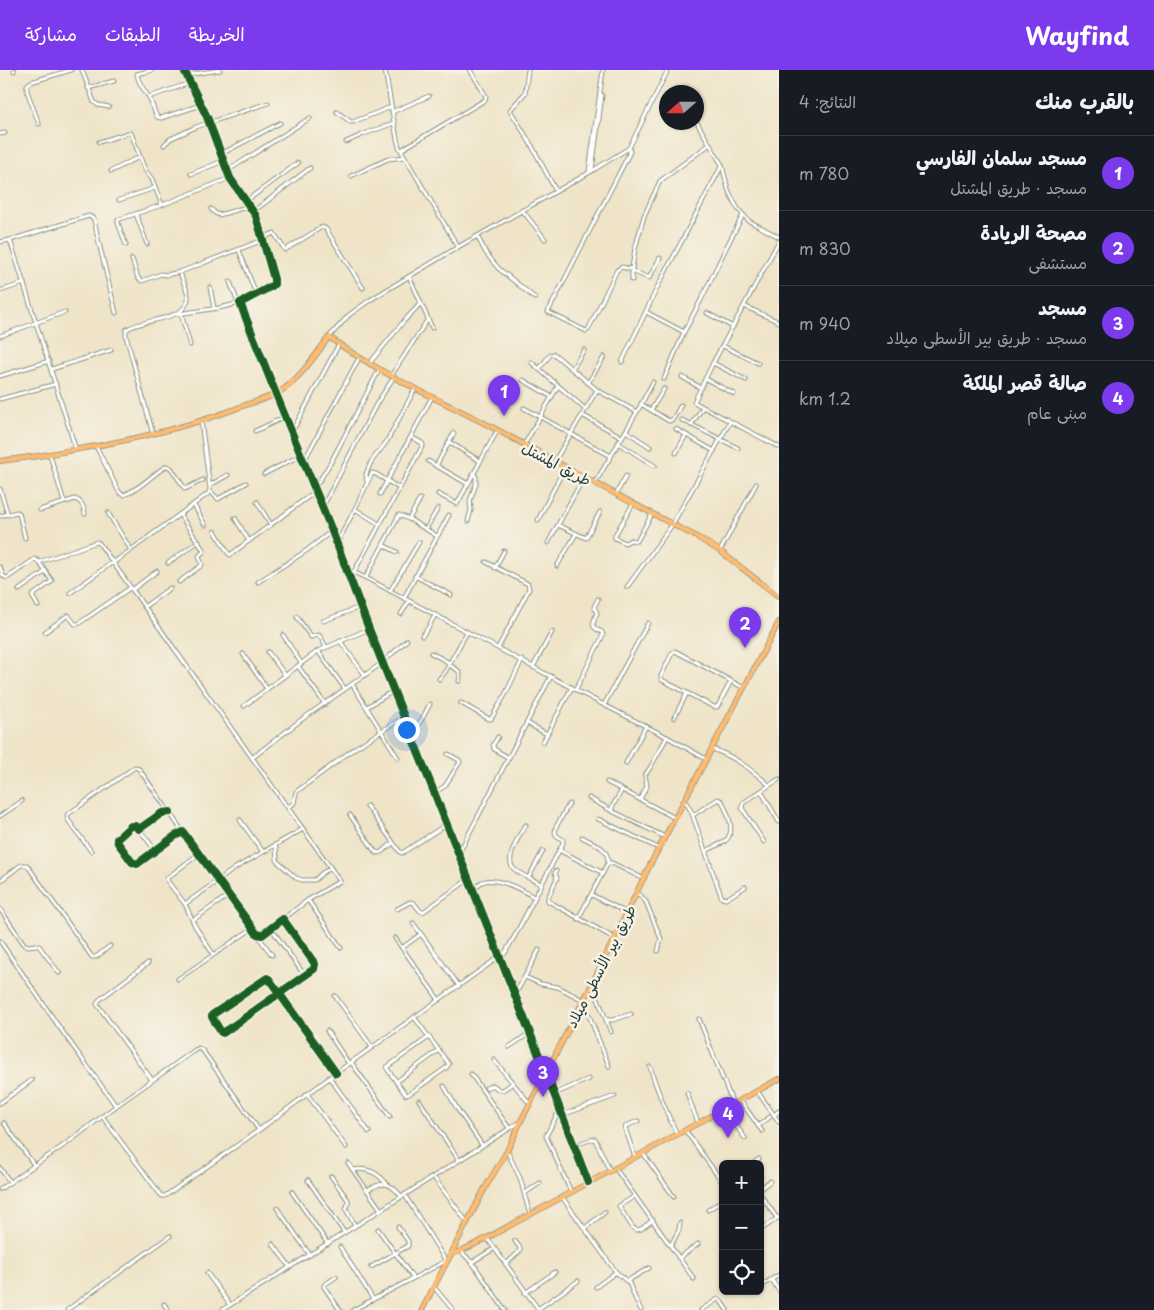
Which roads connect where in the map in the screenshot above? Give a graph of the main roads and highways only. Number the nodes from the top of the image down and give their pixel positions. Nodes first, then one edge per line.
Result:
1 (0, 461) edge
2 (779, 597) edge
3 (779, 622) edge
4 (779, 1079) edge
5 (451, 1254) junction
6 (422, 1310) edge

1 - 2 main road, طريق المشتل
3 - 5 main road, طريق بير الأسطى ميلاد
4 - 5 main road
5 - 6 main road, طريق بير الأسطى ميلاد

